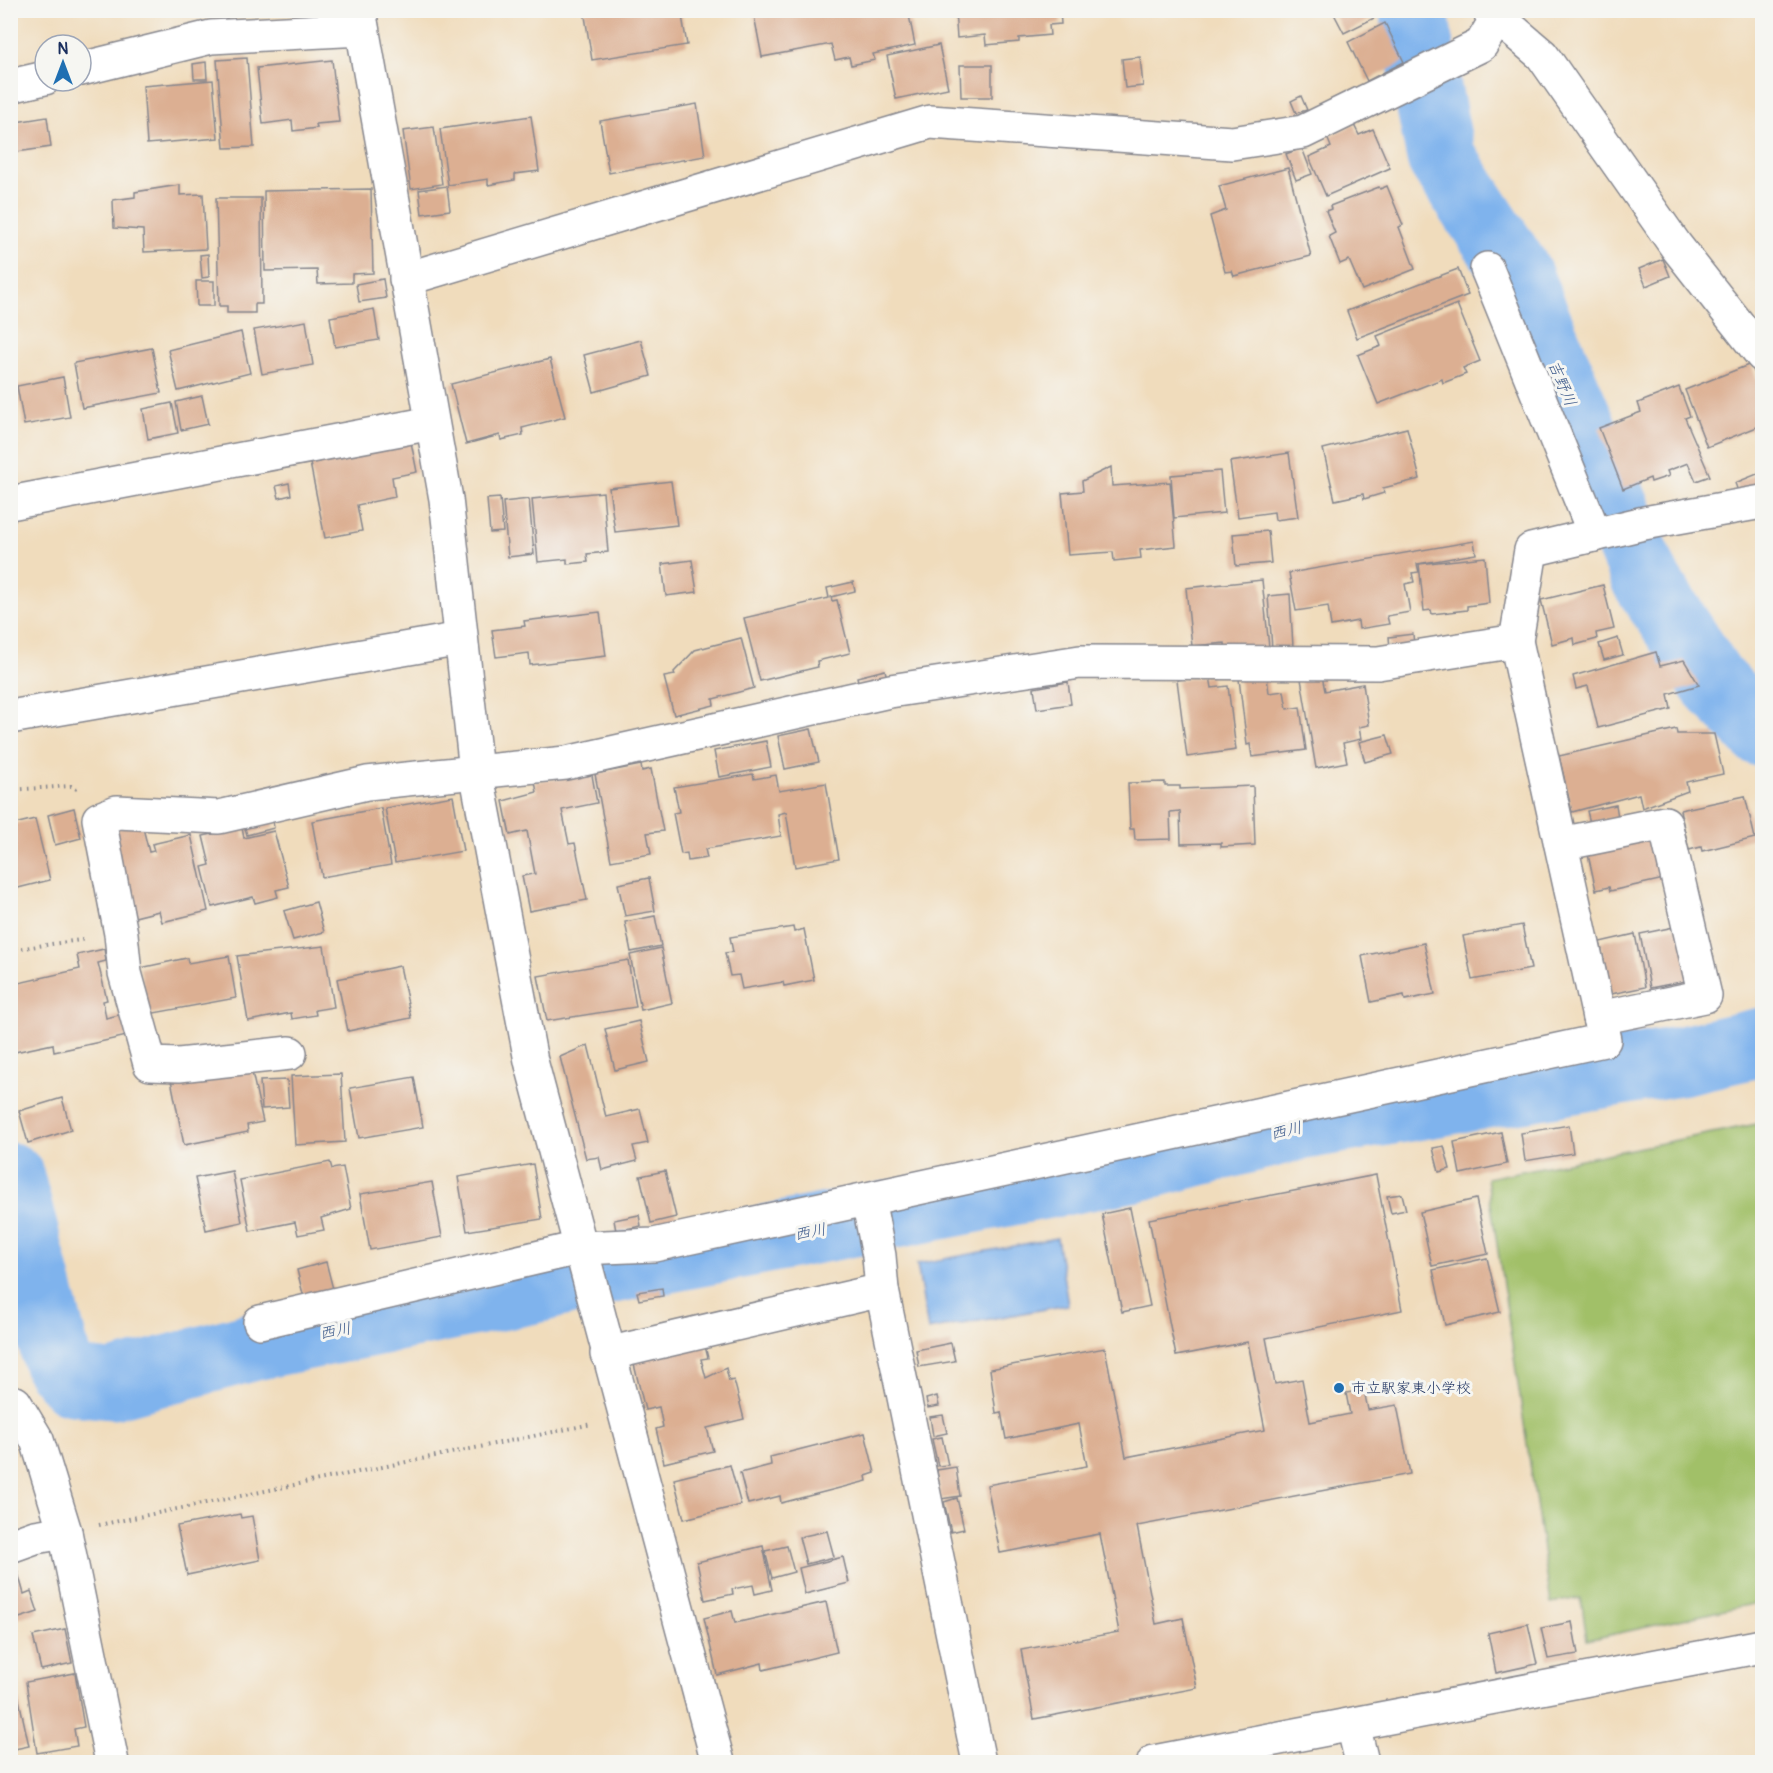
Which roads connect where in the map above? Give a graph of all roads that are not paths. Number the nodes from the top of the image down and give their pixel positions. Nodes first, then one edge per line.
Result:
1 (1493, 14) edge
2 (360, 20) edge
3 (93, 66) edge
4 (33, 81) edge
5 (10, 87) edge
6 (1487, 269) dead end
7 (406, 279) junction
8 (1762, 355) edge
9 (432, 423) junction
10 (1762, 502) edge
11 (10, 503) edge
12 (1595, 535) junction
13 (461, 639) junction
14 (1516, 641) junction
15 (10, 717) edge
16 (476, 771) junction
17 (1561, 844) junction
18 (1599, 1018) junction
19 (290, 1053) dead end
20 (868, 1199) junction
21 (579, 1248) junction
22 (882, 1290) junction
23 (260, 1322) dead end
24 (607, 1354) junction
25 (10, 1402) edge
26 (64, 1532) junction
27 (10, 1546) edge
28 (1762, 1646) edge
29 (1353, 1725) junction
30 (112, 1762) edge
31 (718, 1762) edge
32 (979, 1762) edge
33 (1154, 1762) edge
34 (1362, 1762) edge

1 - 7 street
1 - 8 street
2 - 3 street
2 - 7 street
4 - 5 street
6 - 12 street
7 - 9 street
9 - 11 street
9 - 13 street
10 - 12 street
12 - 14 street
13 - 15 street
13 - 16 street
14 - 16 street
14 - 17 street
16 - 19 street
16 - 21 street
17 - 18 street
17 - 18 street
18 - 20 street
20 - 21 street
20 - 22 street
21 - 23 street
21 - 24 street
22 - 24 street
22 - 32 street
24 - 31 street
25 - 26 street
26 - 27 street
26 - 30 street
28 - 29 street
29 - 33 street
29 - 34 street

